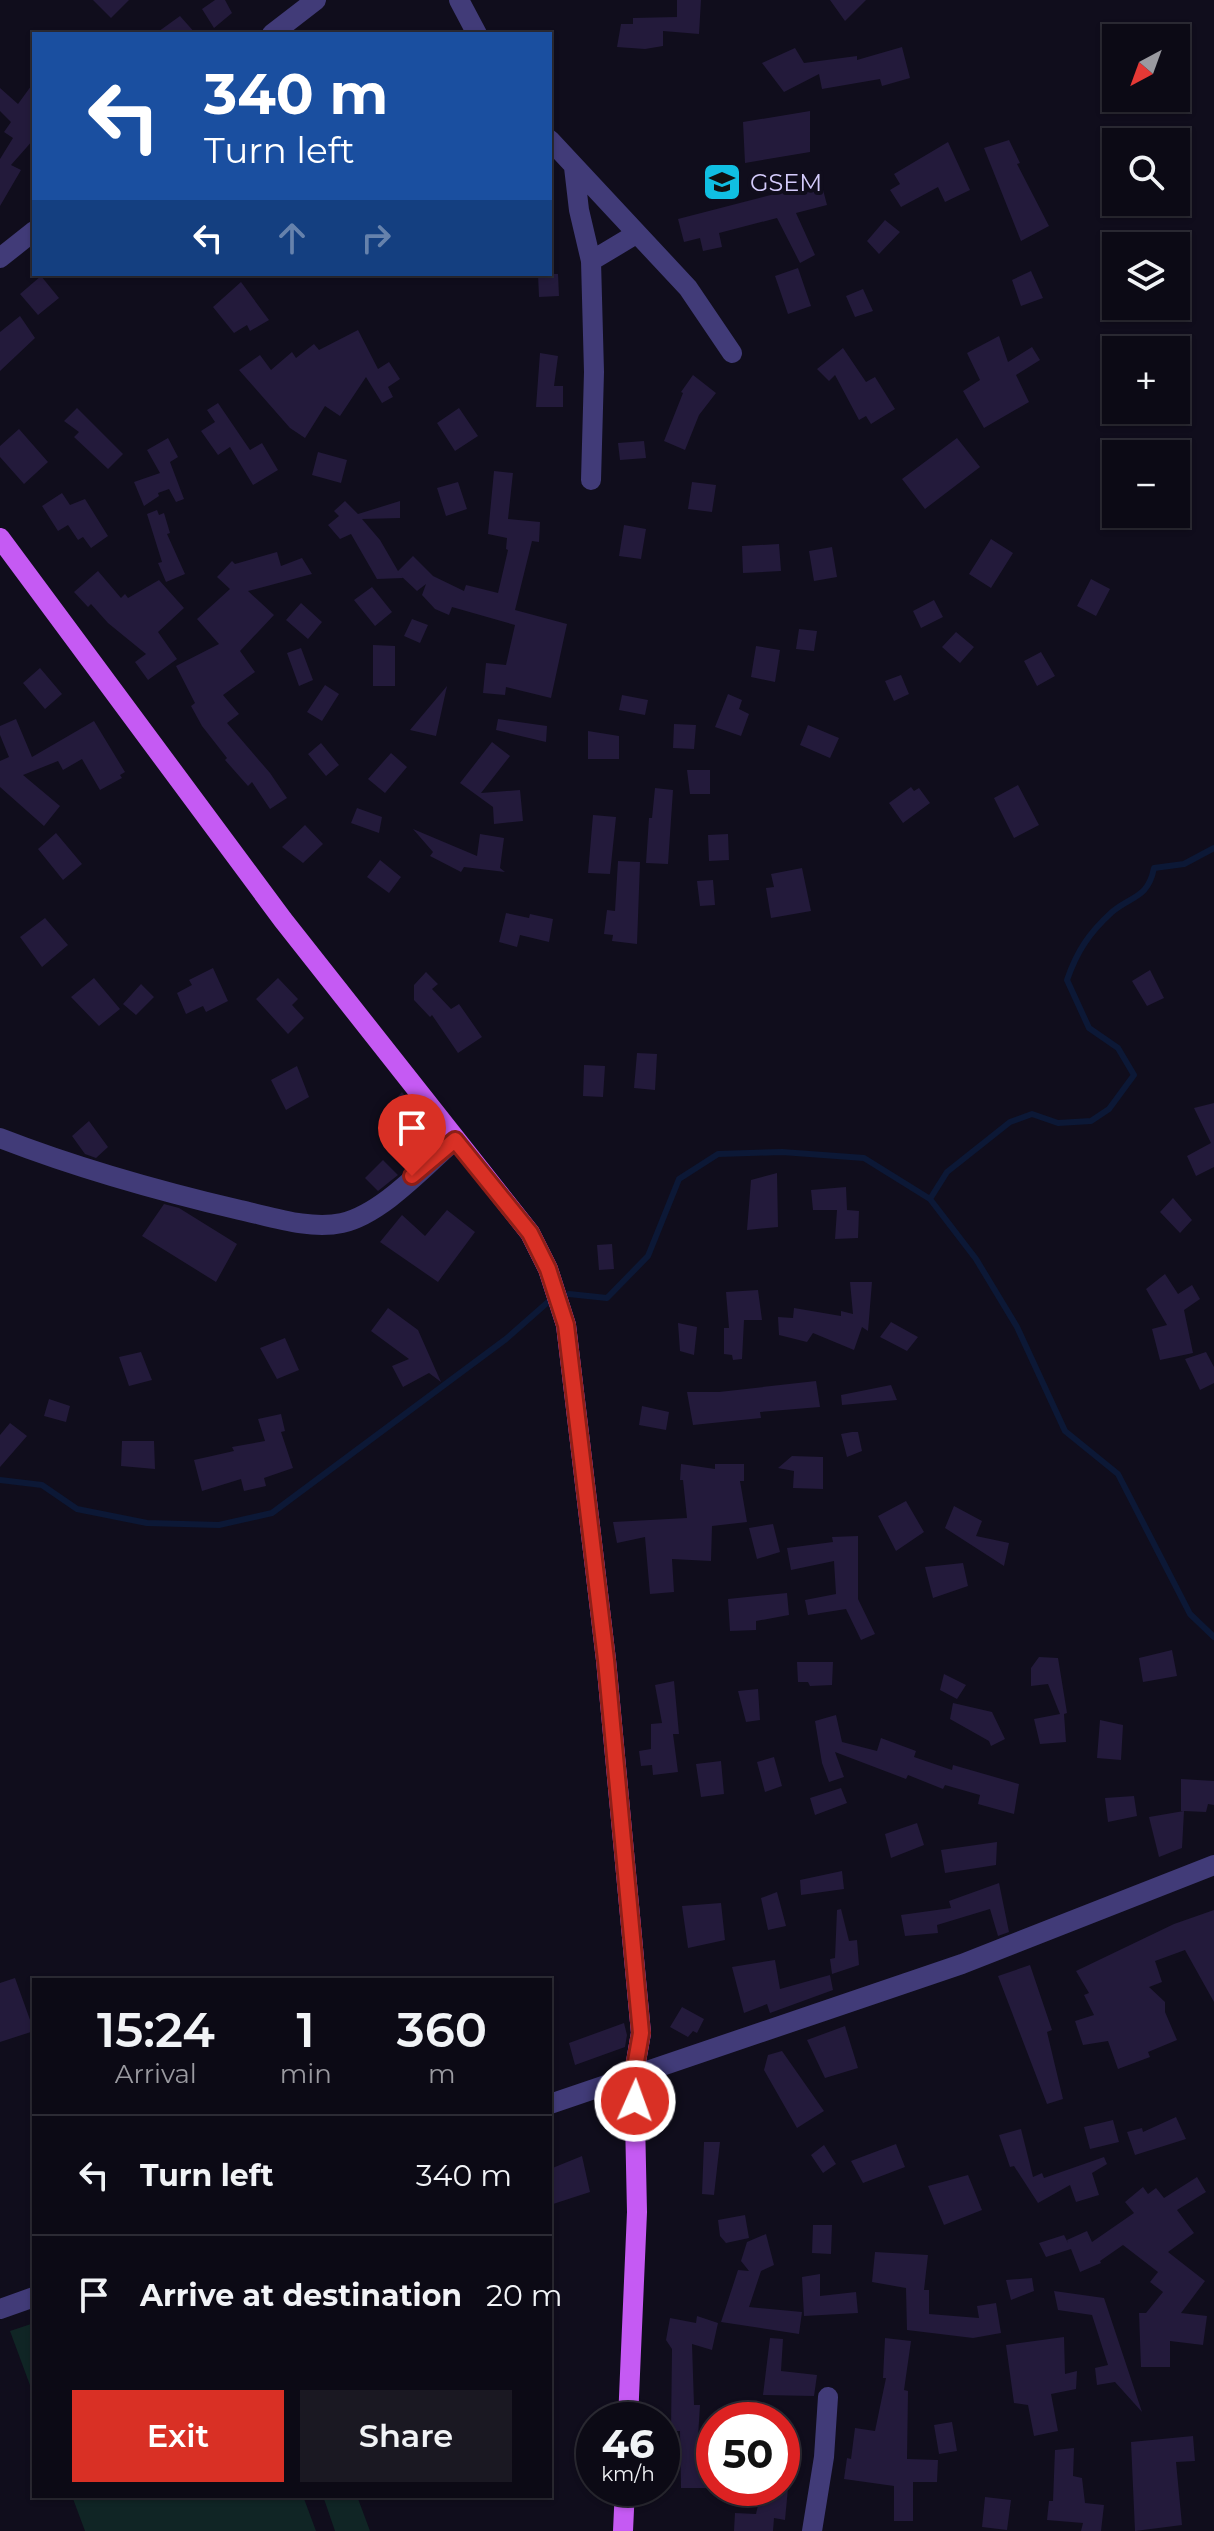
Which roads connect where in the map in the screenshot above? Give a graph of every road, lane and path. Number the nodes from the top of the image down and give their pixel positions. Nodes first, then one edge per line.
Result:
1 (316, 0) edge
2 (459, 0) edge
3 (275, 32) edge
4 (476, 32) edge
5 (552, 142) edge
6 (574, 167) junction
7 (32, 233) edge
8 (636, 234) junction
9 (0, 258) edge
10 (591, 261) junction
11 (732, 353) dead end
12 (591, 480) dead end
13 (0, 538) edge
14 (0, 1138) edge
15 (455, 1140) junction
16 (1214, 1865) edge
17 (634, 2073) junction
18 (552, 2103) edge
19 (32, 2298) edge
20 (0, 2309) edge
21 (828, 2397) dead end
22 (629, 2402) edge
23 (624, 2506) edge
24 (623, 2531) edge
25 (812, 2531) edge

1 - 3 street
2 - 4 street
5 - 6 street
6 - 8 street
6 - 10 street
7 - 9 street
8 - 10 street
8 - 11 street
10 - 12 street
13 - 15 main road
14 - 15 street
15 - 17 main road
16 - 17 street
17 - 18 street
17 - 22 main road
19 - 20 street
21 - 25 street
23 - 24 main road

